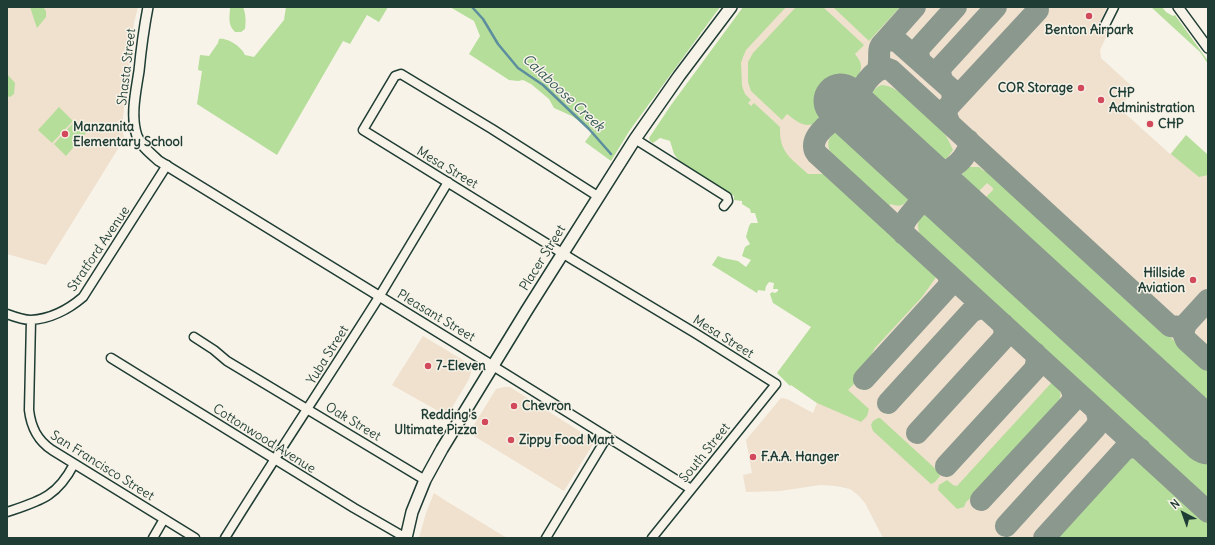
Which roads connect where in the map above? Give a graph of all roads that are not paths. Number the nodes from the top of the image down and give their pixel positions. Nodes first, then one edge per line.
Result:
1 (148, 7) edge
2 (731, 7) edge
3 (1114, 7) edge
4 (1178, 7) edge
5 (1105, 25) dead end
6 (1208, 48) edge
7 (635, 139) junction
8 (167, 165) junction
9 (448, 182) junction
10 (599, 197) junction
11 (724, 206) dead end
12 (562, 253) junction
13 (379, 296) junction
14 (7, 314) edge
15 (31, 320) junction
16 (194, 337) dead end
17 (111, 358) dead end
18 (493, 366) junction
19 (776, 384) joint
20 (308, 409) junction
21 (607, 437) junction
22 (274, 459) junction
23 (74, 464) junction
24 (425, 480) junction
25 (691, 489) junction
26 (7, 512) edge
27 (164, 519) junction
28 (153, 538) edge
29 (195, 538) edge
30 (225, 538) edge
31 (406, 538) edge
32 (546, 538) edge
33 (652, 538) edge

1 - 8 street, Shasta Street
2 - 7 main road, Placer Street
3 - 5 street
4 - 6 street
7 - 10 main road, Placer Street
7 - 11 street
8 - 13 street, Pleasant Street
8 - 15 street, Stratford Avenue
9 - 10 street, Mesa Street
9 - 12 street, Mesa Street
9 - 13 street, Yuba Street
10 - 12 main road, Placer Street
12 - 18 main road, Placer Street
12 - 19 street, Mesa Street
13 - 18 street, Pleasant Street
13 - 20 street, Yuba Street
14 - 15 street
15 - 23 street, San Francisco Street
16 - 20 street, Oak Street
17 - 22 street, Cottonwood Avenue
18 - 21 street, Pleasant Street
18 - 24 main road, Placer Street
19 - 25 street, South Street
20 - 22 street, Yuba Street
20 - 24 street, Oak Street
21 - 25 street, Pleasant Street
21 - 32 street
22 - 30 street, Yuba Street
22 - 31 street, Cottonwood Avenue
23 - 26 street
23 - 27 street, San Francisco Street
24 - 31 main road, Placer Street
25 - 33 street, South Street
27 - 28 street
27 - 29 street, San Francisco Street

